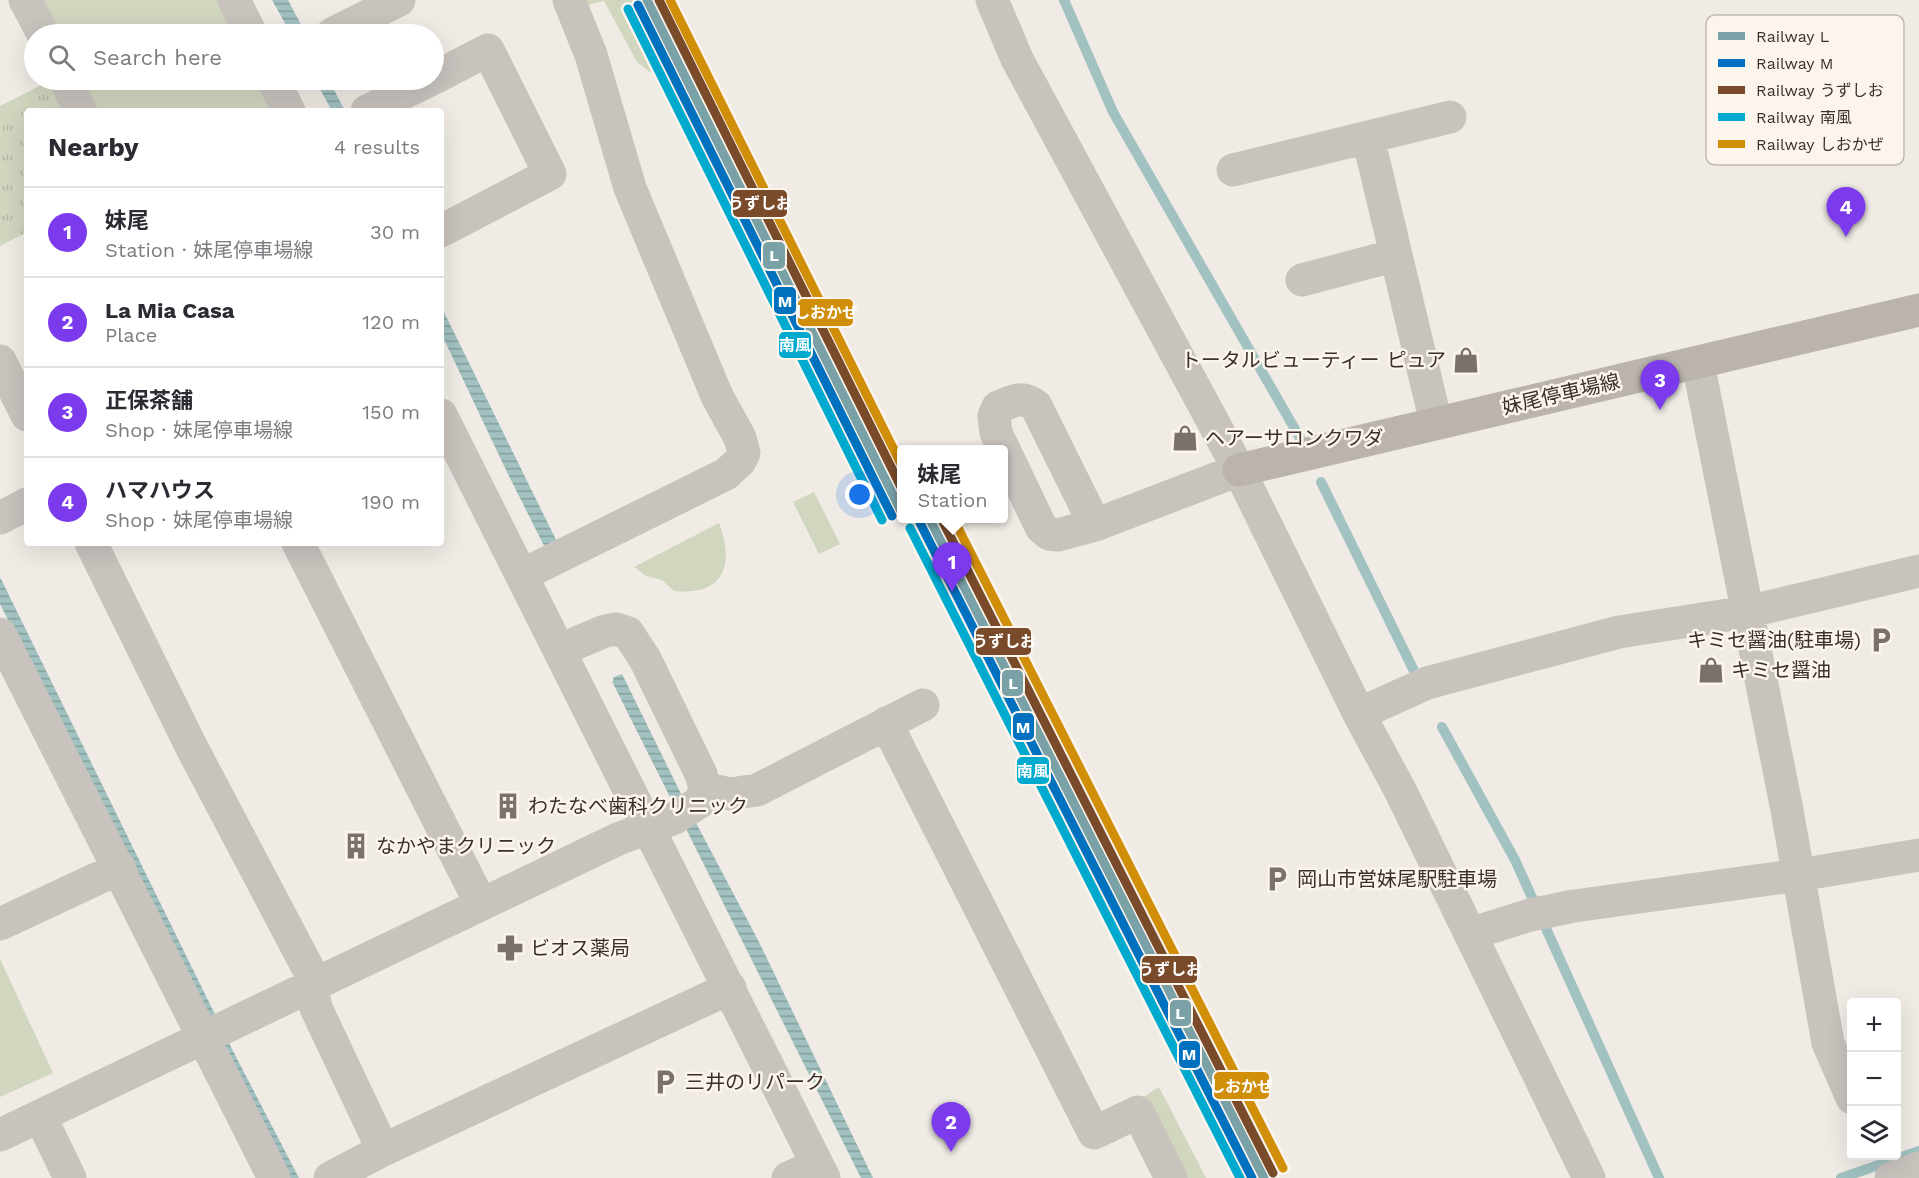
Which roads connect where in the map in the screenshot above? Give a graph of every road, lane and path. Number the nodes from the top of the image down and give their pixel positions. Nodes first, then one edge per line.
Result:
1 (25, 0) edge
2 (234, 0) edge
3 (399, 0) edge
4 (569, 0) edge
5 (992, 0) edge
6 (38, 24) edge
7 (246, 24) edge
8 (352, 24) edge
9 (444, 73) edge
10 (70, 90) edge
11 (278, 90) edge
12 (410, 90) edge
13 (79, 108) edge
14 (287, 108) edge
15 (373, 108) edge
16 (1450, 117) dead end
17 (1368, 137) junction
18 (1233, 170) dead end
19 (444, 229) edge
20 (1396, 255) junction
21 (1302, 280) dead end
22 (1919, 310) edge
23 (1698, 363) junction
24 (444, 421) edge
25 (1436, 423) junction
26 (1239, 470) junction
27 (24, 506) edge
28 (0, 518) edge
29 (1095, 525) dead end
30 (92, 546) edge
31 (300, 546) edge
32 (1919, 571) edge
33 (522, 575) junction
34 (1747, 612) junction
35 (0, 634) edge
36 (560, 650) junction
37 (923, 705) dead end
38 (1359, 714) junction
39 (886, 723) junction
40 (705, 788) junction
41 (648, 828) junction
42 (1919, 855) edge
43 (120, 868) junction
44 (1799, 876) junction
45 (481, 904) junction
46 (0, 924) edge
47 (1470, 934) junction
48 (312, 985) junction
49 (730, 988) junction
50 (212, 1032) junction
51 (1847, 1088) edge
52 (40, 1116) junction
53 (0, 1135) edge
54 (383, 1150) junction
55 (1881, 1168) edge
56 (1919, 1168) edge
57 (810, 1174) edge
58 (70, 1178) edge
59 (274, 1178) edge
60 (330, 1178) edge
61 (1171, 1178) edge
62 (1589, 1178) edge

1 - 6 street
2 - 7 street
3 - 8 street
4 - 33 street
5 - 26 street
9 - 19 street
10 - 13 street
11 - 14 street
12 - 15 street
16 - 17 street
17 - 18 street
17 - 20 street
20 - 21 street
20 - 25 street
22 - 23 main road, 妹尾停車場線
23 - 25 main road, 妹尾停車場線
23 - 34 street
24 - 33 street
25 - 26 main road, 妹尾停車場線
26 - 29 street
26 - 38 street
27 - 28 street
30 - 48 street
31 - 45 street
32 - 34 street
33 - 36 street
34 - 38 street
34 - 44 street
35 - 43 street
36 - 40 street
36 - 41 street
37 - 39 street
38 - 47 street
39 - 40 street
39 - 61 street
40 - 41 street
41 - 45 street
41 - 49 street
42 - 44 street
43 - 46 street
43 - 50 street
44 - 47 street
44 - 51 street
45 - 48 street
47 - 62 street
48 - 50 street
48 - 54 street
49 - 54 street
49 - 57 street
50 - 52 street
50 - 59 street
52 - 53 street
52 - 58 street
54 - 60 street
55 - 56 street

